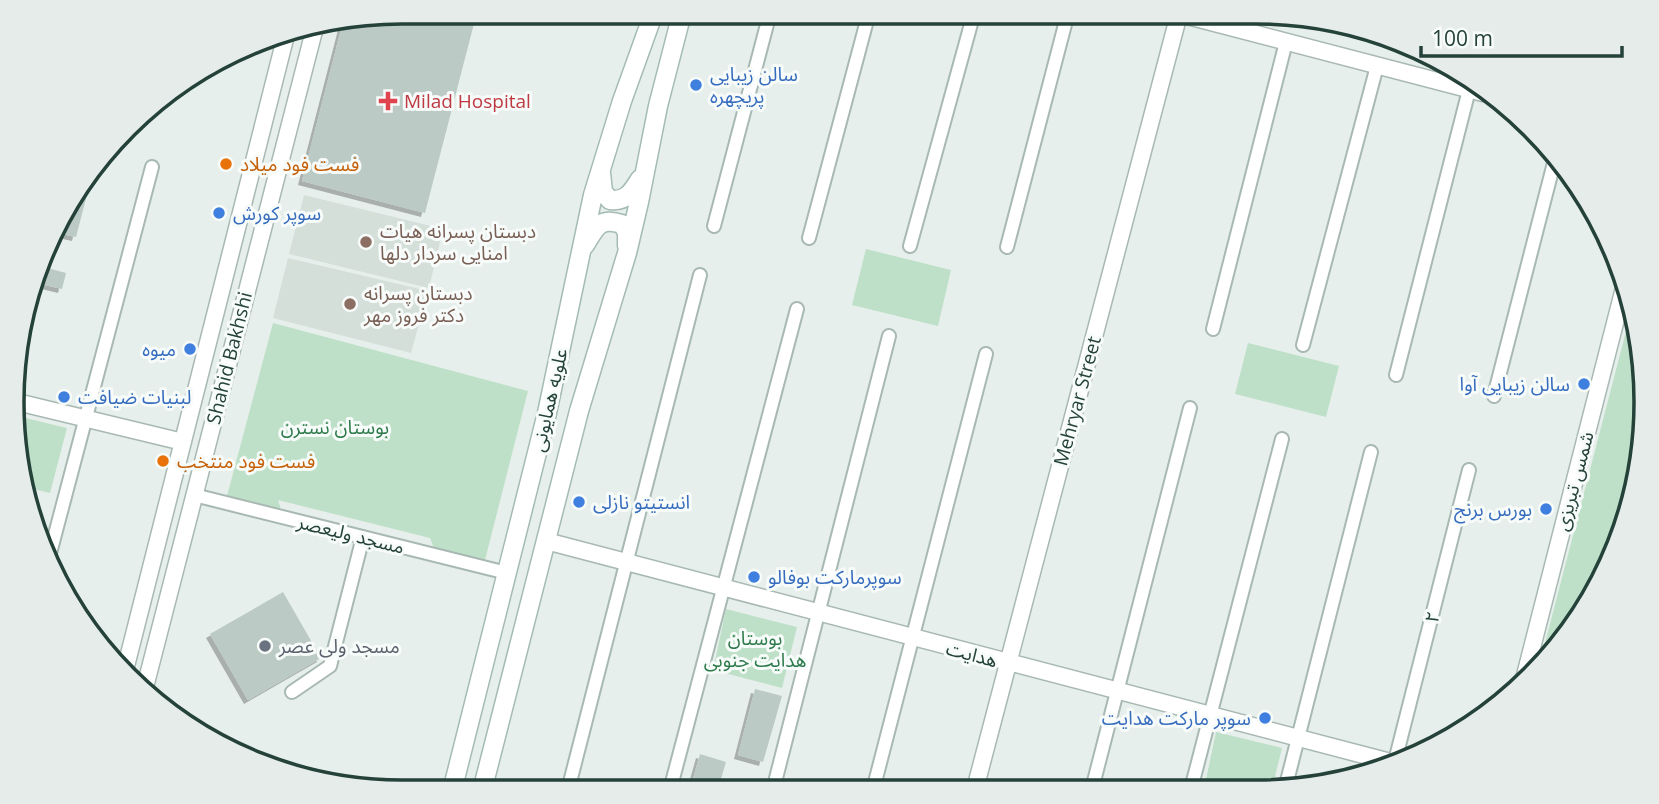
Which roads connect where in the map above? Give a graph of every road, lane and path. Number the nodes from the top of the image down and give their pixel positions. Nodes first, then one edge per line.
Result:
1 (649, 24) edge
2 (679, 24) edge
3 (767, 24) edge
4 (866, 24) edge
5 (971, 24) edge
6 (1065, 24) edge
7 (1174, 24) edge
8 (1218, 24) edge
9 (313, 35) edge
10 (1286, 42) junction
11 (284, 44) edge
12 (1377, 65) junction
13 (1468, 89) edge
14 (1475, 94) edge
15 (602, 163) junction
16 (152, 167) dead end
17 (1553, 168) edge
18 (646, 170) junction
19 (250, 177) junction
20 (273, 183) junction
21 (243, 205) junction
22 (267, 211) junction
23 (714, 226) dead end
24 (808, 239) dead end
25 (910, 246) dead end
26 (1007, 247) dead end
27 (627, 253) junction
28 (579, 255) junction
29 (700, 275) dead end
30 (1621, 300) edge
31 (797, 309) dead end
32 (1213, 328) dead end
33 (889, 336) dead end
34 (1303, 345) dead end
35 (986, 354) dead end
36 (1396, 375) dead end
37 (1494, 396) dead end
38 (24, 404) edge
39 (1190, 408) dead end
40 (86, 419) junction
41 (1282, 439) dead end
42 (183, 442) junction
43 (1371, 452) dead end
44 (1469, 470) dead end
45 (194, 495) junction
46 (363, 537) junction
47 (546, 541) junction
48 (52, 544) edge
49 (627, 562) junction
50 (507, 573) junction
51 (723, 588) junction
52 (817, 613) junction
53 (912, 638) junction
54 (127, 661) edge
55 (1008, 663) junction
56 (1526, 667) edge
57 (147, 680) edge
58 (1117, 691) junction
59 (292, 692) dead end
60 (1210, 716) junction
61 (1298, 738) junction
62 (1399, 752) edge
63 (1378, 759) edge
64 (1289, 778) edge
65 (455, 780) edge
66 (485, 780) edge
67 (571, 780) edge
68 (673, 780) edge
69 (775, 780) edge
70 (876, 780) edge
71 (977, 780) edge
72 (1094, 780) edge
73 (1193, 780) edge

1 - 15 main road, علویه همایونی
2 - 18 main road, علویه همایونی
3 - 23 street
4 - 24 street
5 - 25 street
6 - 26 street
7 - 55 street, Mehryar Street
8 - 10 street
9 - 20 street, Shahid Bakhshi
10 - 12 street
10 - 32 street
11 - 19 street, Shahid Bakhshi
12 - 13 street
12 - 34 street
14 - 36 street
15 - 18 main road
15 - 28 main road, علویه همایونی
16 - 40 street
17 - 37 street
18 - 27 main road, علویه همایونی
19 - 20 street
19 - 21 street, Shahid Bakhshi
20 - 22 street, Shahid Bakhshi
21 - 22 street
21 - 42 street, Shahid Bakhshi
22 - 45 street, Shahid Bakhshi
27 - 28 main road
27 - 47 main road, علویه همایونی
28 - 50 main road, علویه همایونی
29 - 49 street
30 - 56 street, شمس تبریزی
31 - 51 street
33 - 52 street
35 - 53 street
38 - 40 street
39 - 58 street
40 - 42 street
40 - 48 street
41 - 60 street
42 - 54 street, Shahid Bakhshi
43 - 61 street
44 - 62 street, ۲
45 - 46 street, مسجد ولیعصر
45 - 57 street, Shahid Bakhshi
46 - 50 street, مسجد ولیعصر
46 - 59 street
47 - 49 street, هدایت
47 - 66 main road, علویه همایونی
49 - 51 street, هدایت
49 - 67 street
50 - 65 main road, علویه همایونی
51 - 52 street, هدایت
51 - 68 street
52 - 53 street, هدایت
52 - 69 street
53 - 55 street, هدایت
53 - 70 street
55 - 58 street, هدایت
55 - 71 street, Mehryar Street
58 - 60 street, هدایت
58 - 72 street
60 - 61 street, هدایت
60 - 73 street
61 - 63 street, هدایت
61 - 64 street

